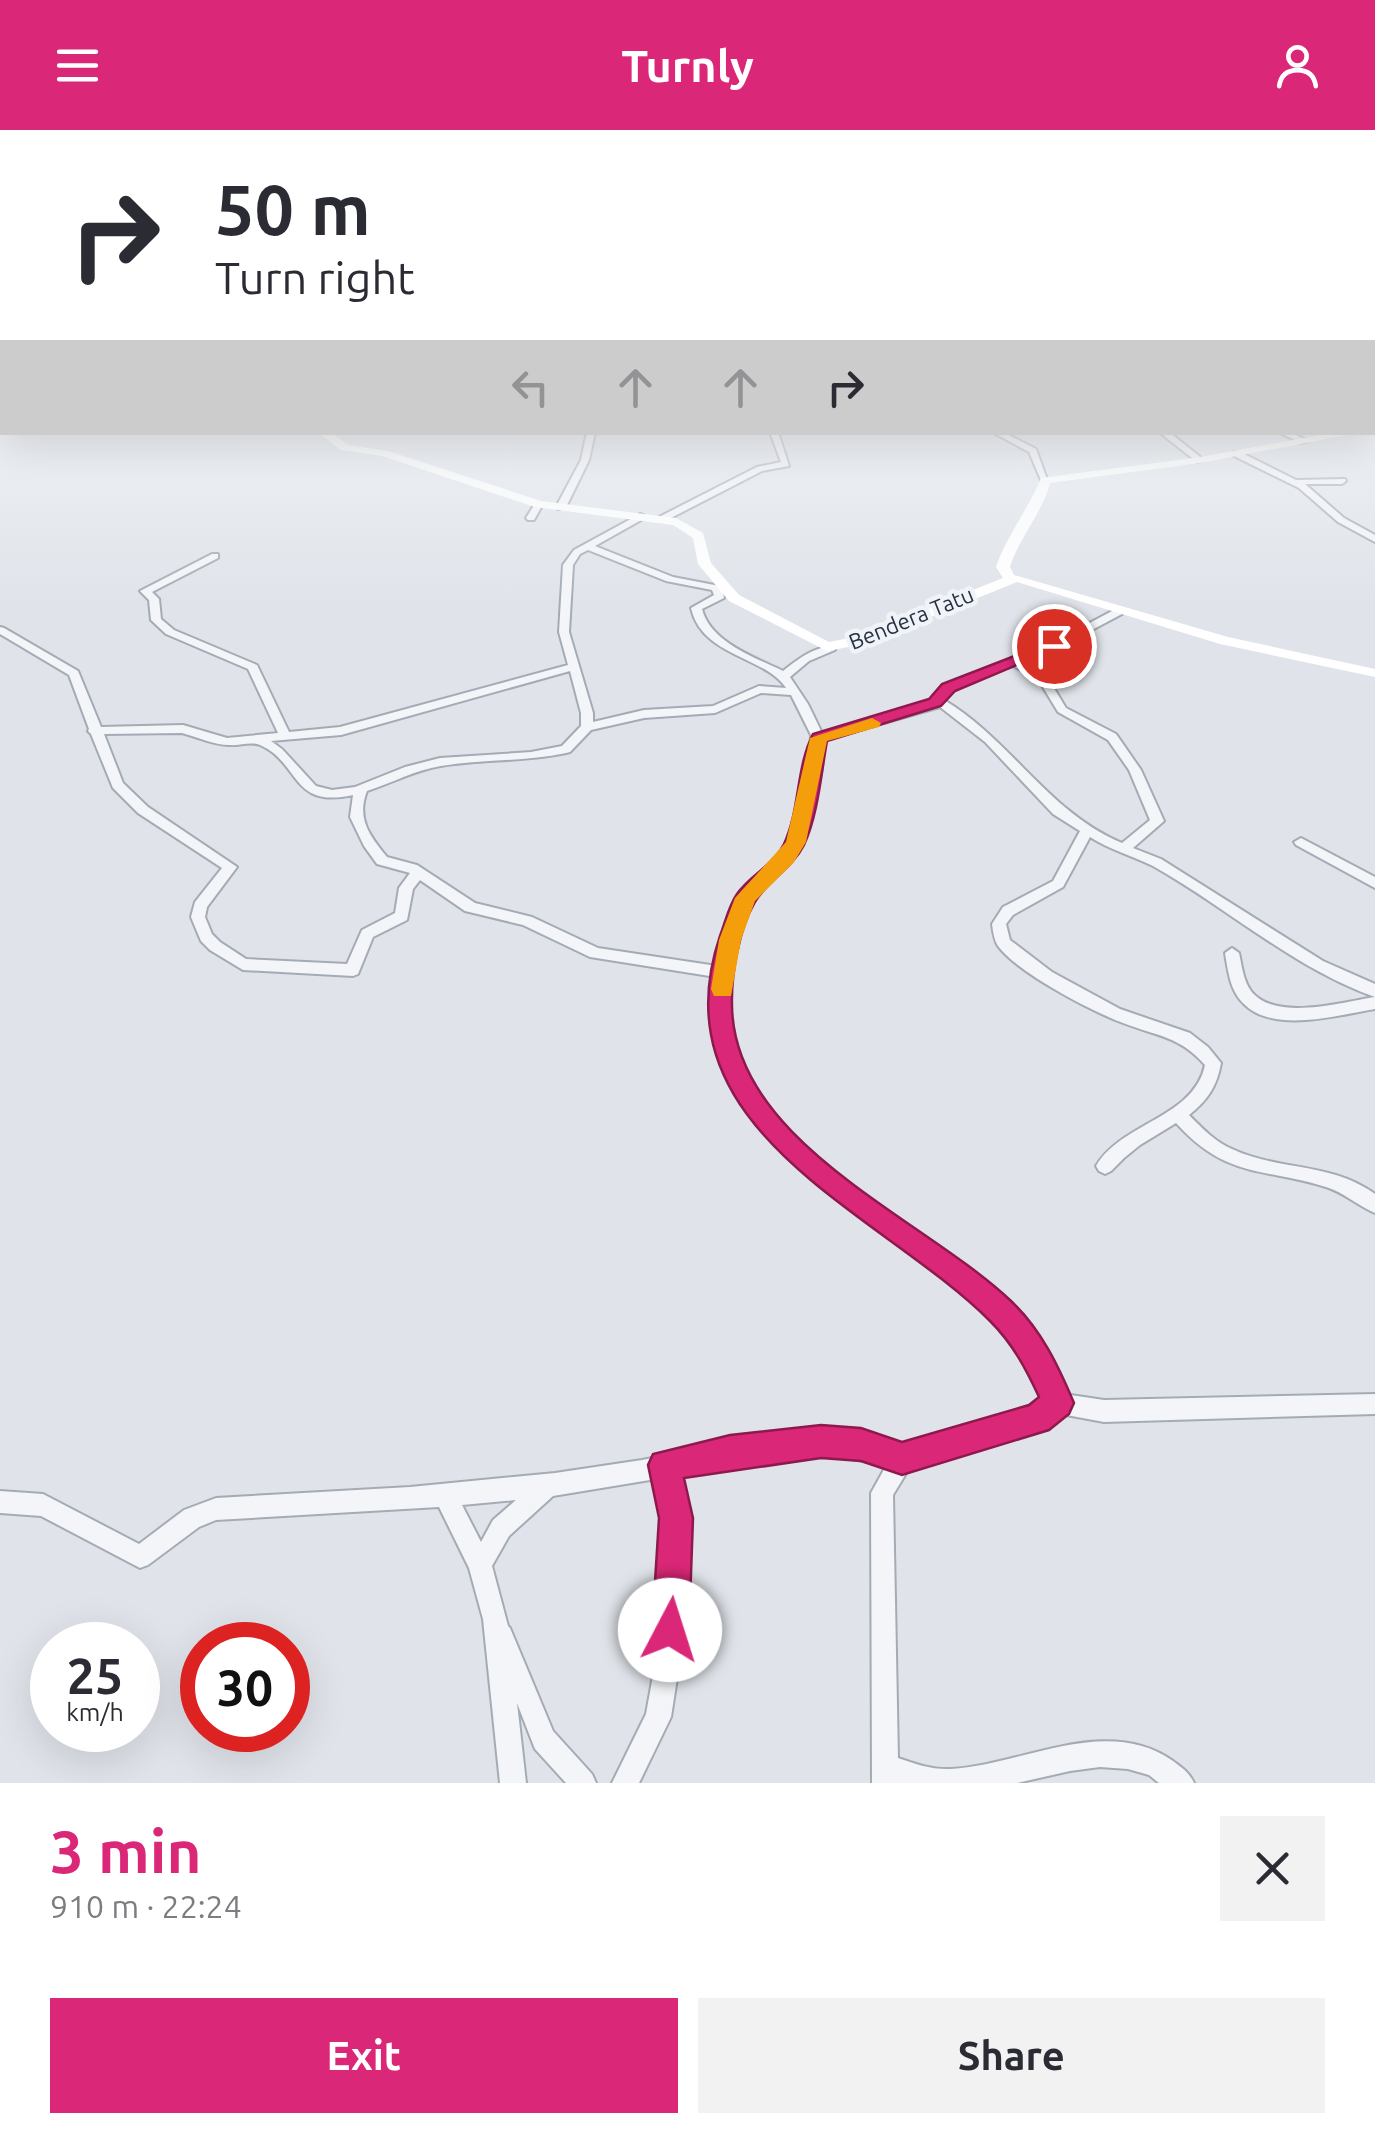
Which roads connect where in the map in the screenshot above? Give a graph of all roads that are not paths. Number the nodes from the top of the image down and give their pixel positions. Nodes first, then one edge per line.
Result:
1 (364, 450) edge
2 (588, 450) edge
3 (781, 450) edge
4 (1031, 450) edge
5 (1187, 450) edge
6 (1257, 450) edge
7 (1237, 454) junction
8 (1200, 460) junction
9 (1045, 480) junction
10 (1294, 482) junction
11 (1342, 482) dead end
12 (539, 504) junction
13 (561, 507) junction
14 (640, 517) junction
15 (531, 518) dead end
16 (662, 519) junction
17 (1375, 540) edge
18 (589, 547) junction
19 (214, 556) dead end
20 (1010, 579) junction
21 (722, 590) junction
22 (1118, 612) junction
23 (0, 630) edge
24 (832, 648) junction
25 (1014, 662) junction
26 (574, 667) junction
27 (1375, 673) edge
28 (790, 684) junction
29 (935, 702) junction
30 (586, 727) junction
31 (94, 731) junction
32 (285, 736) junction
33 (819, 738) junction
34 (258, 739) junction
35 (363, 788) junction
36 (1087, 830) junction
37 (1301, 842) dead end
38 (1122, 850) junction
39 (418, 872) junction
40 (1375, 883) edge
41 (1232, 953) dead end
42 (725, 973) junction
43 (1375, 991) edge
44 (1375, 1003) edge
45 (1178, 1114) junction
46 (1105, 1166) dead end
47 (1375, 1205) edge
48 (1058, 1403) junction
49 (1375, 1404) edge
50 (902, 1459) junction
51 (664, 1465) junction
52 (552, 1484) junction
53 (445, 1495) junction
54 (0, 1502) edge
55 (480, 1565) junction
56 (494, 1619) junction
57 (883, 1778) edge
58 (513, 1783) edge
59 (583, 1783) edge
60 (625, 1783) edge
61 (1181, 1783) edge

1 - 12 main road, Bendera Tatu
2 - 13 street
3 - 16 street
4 - 9 street
5 - 8 street
6 - 7 main road
7 - 8 main road
7 - 10 street
8 - 9 main road
9 - 20 main road
10 - 11 street
10 - 17 street
12 - 13 main road, Bendera Tatu
12 - 15 street
13 - 14 main road, Bendera Tatu
14 - 16 main road, Bendera Tatu
14 - 18 street
16 - 21 main road, Bendera Tatu
18 - 21 street
18 - 26 street
19 - 32 street
20 - 22 main road, Bendera Tatu
20 - 24 main road, Bendera Tatu
21 - 24 main road, Bendera Tatu
21 - 28 street
22 - 25 street
22 - 27 main road, Bendera Tatu
23 - 31 street
24 - 28 street
25 - 29 street
25 - 38 street
26 - 30 street
26 - 32 street
28 - 30 street
28 - 33 street
29 - 33 street
29 - 36 street
30 - 35 street
31 - 34 street
31 - 39 street
32 - 34 street
33 - 42 street
34 - 35 street
35 - 39 street
36 - 38 street
36 - 45 street
37 - 40 street
38 - 43 street
39 - 42 street
41 - 44 street
42 - 48 street
45 - 46 street
45 - 47 street
48 - 49 street
48 - 50 street
50 - 51 street
50 - 57 street
51 - 52 street
51 - 60 street
52 - 53 street
52 - 55 street
53 - 54 street
53 - 55 street
55 - 56 street
56 - 58 street
56 - 59 street
57 - 61 street

